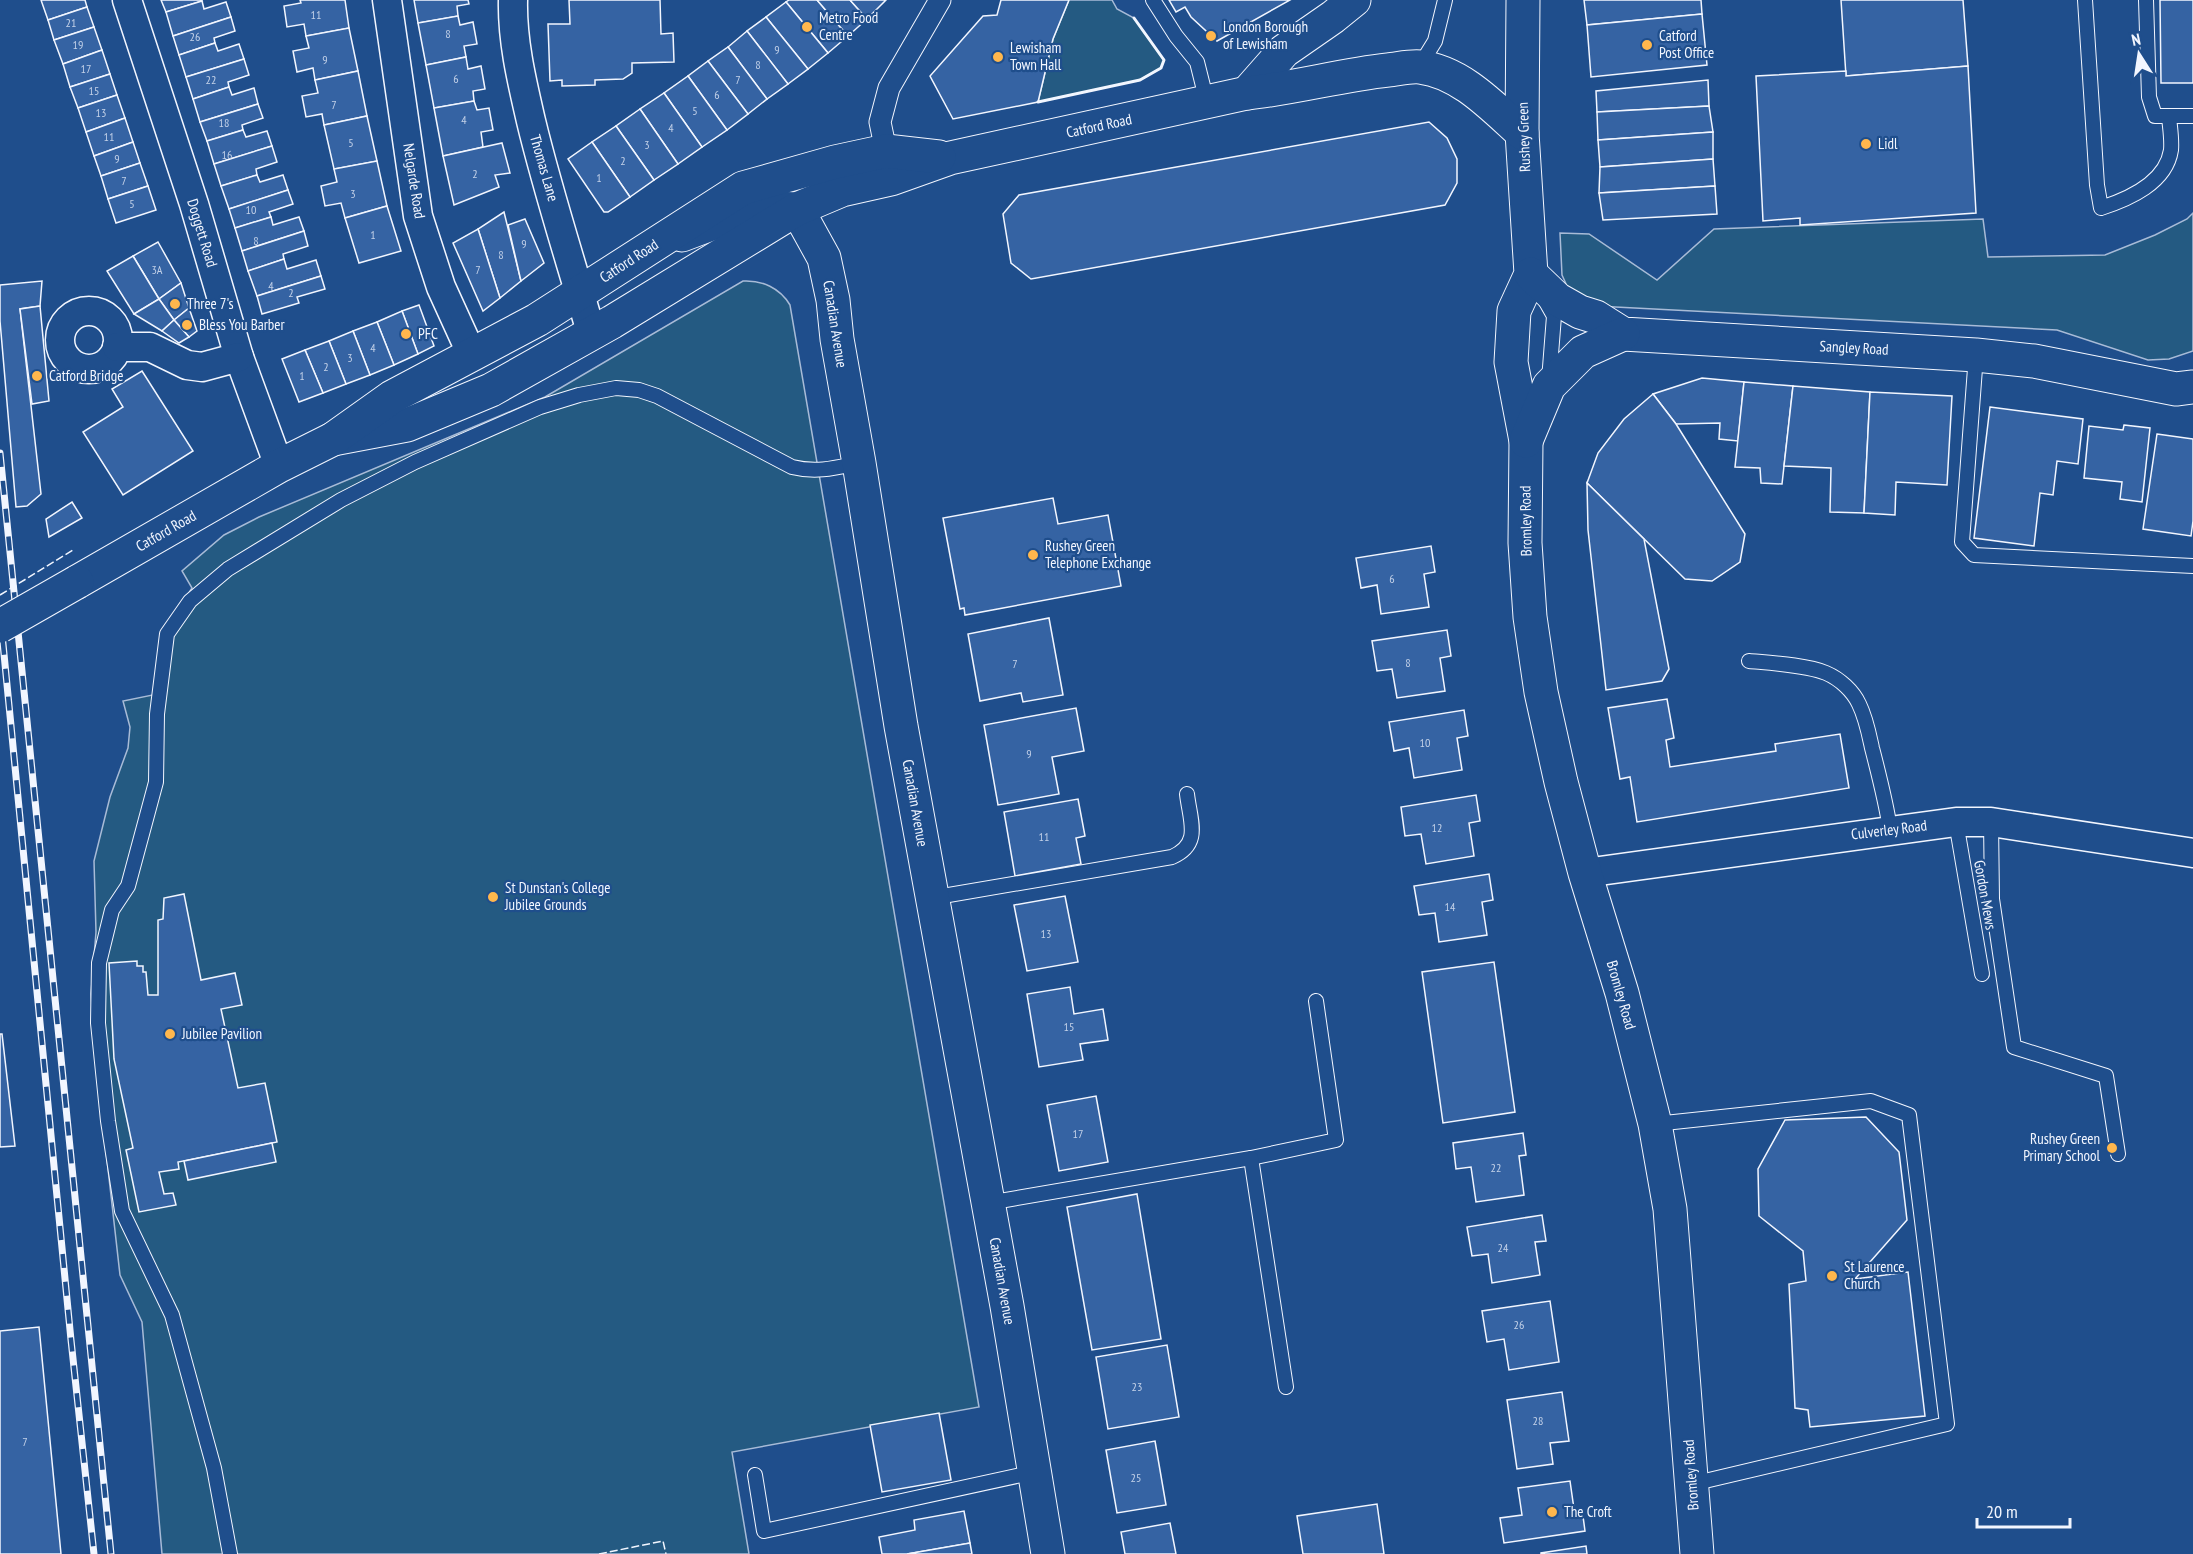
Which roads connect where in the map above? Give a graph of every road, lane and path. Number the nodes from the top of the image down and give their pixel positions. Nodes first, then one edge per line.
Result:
1 (127, 0) edge
2 (387, 0) edge
3 (513, 0) edge
4 (940, 0) edge
5 (1153, 0) edge
6 (1354, 0) edge
7 (1445, 0) edge
8 (1523, 0) edge
9 (2085, 0) edge
10 (2146, 0) edge
11 (1419, 67) junction
12 (1247, 93) junction
13 (1207, 102) junction
14 (2193, 116) edge
15 (2169, 117) junction
16 (1522, 133) junction
17 (886, 151) junction
18 (950, 158) junction
19 (797, 209) junction
20 (650, 247) junction
21 (1531, 274) junction
22 (580, 293) junction
23 (591, 332) junction
24 (1623, 334) junction
25 (117, 347) dead end
26 (472, 355) junction
27 (1976, 355) junction
28 (239, 357) junction
29 (1549, 386) junction
30 (2187, 390) edge
31 (333, 439) junction
32 (1526, 441) junction
33 (859, 463) junction
34 (279, 466) junction
35 (2193, 566) edge
36 (0, 626) edge
37 (1749, 661) dead end
38 (1187, 794) dead end
39 (1956, 822) junction
40 (1991, 822) junction
41 (1890, 829) junction
42 (2193, 854) edge
43 (1585, 873) junction
44 (931, 898) junction
45 (1982, 974) dead end
46 (1316, 1001) dead end
47 (1655, 1124) junction
48 (2118, 1154) dead end
49 (1251, 1158) junction
50 (988, 1203) junction
51 (1286, 1387) dead end
52 (1035, 1472) junction
53 (755, 1476) dead end
54 (1692, 1484) junction
55 (230, 1554) edge
56 (1048, 1554) edge
57 (1697, 1554) edge

1 - 28 street, Doggett Road
2 - 26 street, Nelgarde Road
3 - 22 street, Thomas Lane
4 - 17 street
5 - 13 lane
6 - 12 main road
7 - 11 lane
8 - 16 main road, Rushey Green
9 - 15 lane
10 - 15 lane
11 - 12 main road, Catford Road
11 - 16 main road, Catford Road
12 - 13 main road, Catford Road
13 - 18 main road, Catford Road
14 - 15 lane
16 - 21 main road, Rushey Green
17 - 18 main road, Catford Road
17 - 20 main road, Catford Road
18 - 19 main road, Catford Road
19 - 20 main road
19 - 23 main road, Catford Road
19 - 33 main road, Canadian Avenue
20 - 22 main road, Catford Road
21 - 24 main road, Sangley Road
21 - 29 lane
21 - 32 main road, Bromley Road
22 - 23 street, Thomas Lane
22 - 26 main road, Catford Road
23 - 31 main road, Catford Road
24 - 27 main road, Sangley Road
24 - 29 main road, Bromley Road
25 - 28 street
26 - 31 main road, Catford Road
27 - 30 main road, Sangley Road
27 - 35 lane
28 - 34 street, Doggett Road
29 - 32 main road, Bromley Road
31 - 34 main road, Catford Road
32 - 43 main road, Bromley Road
33 - 44 main road, Canadian Avenue
33 - 55 lane
34 - 36 main road, Catford Road, bridge
37 - 41 lane
38 - 44 lane
39 - 40 street, Culverley Road
39 - 41 street, Culverley Road
39 - 45 lane, Gordon Mews
40 - 42 street, Culverley Road
40 - 48 lane
41 - 43 street, Culverley Road
43 - 47 main road, Bromley Road
44 - 50 main road, Canadian Avenue
46 - 49 lane
47 - 54 main road, Bromley Road
47 - 54 lane
49 - 50 lane
49 - 51 lane
50 - 52 main road, Canadian Avenue
52 - 53 lane
52 - 56 main road, Canadian Avenue
54 - 57 main road, Bromley Road

